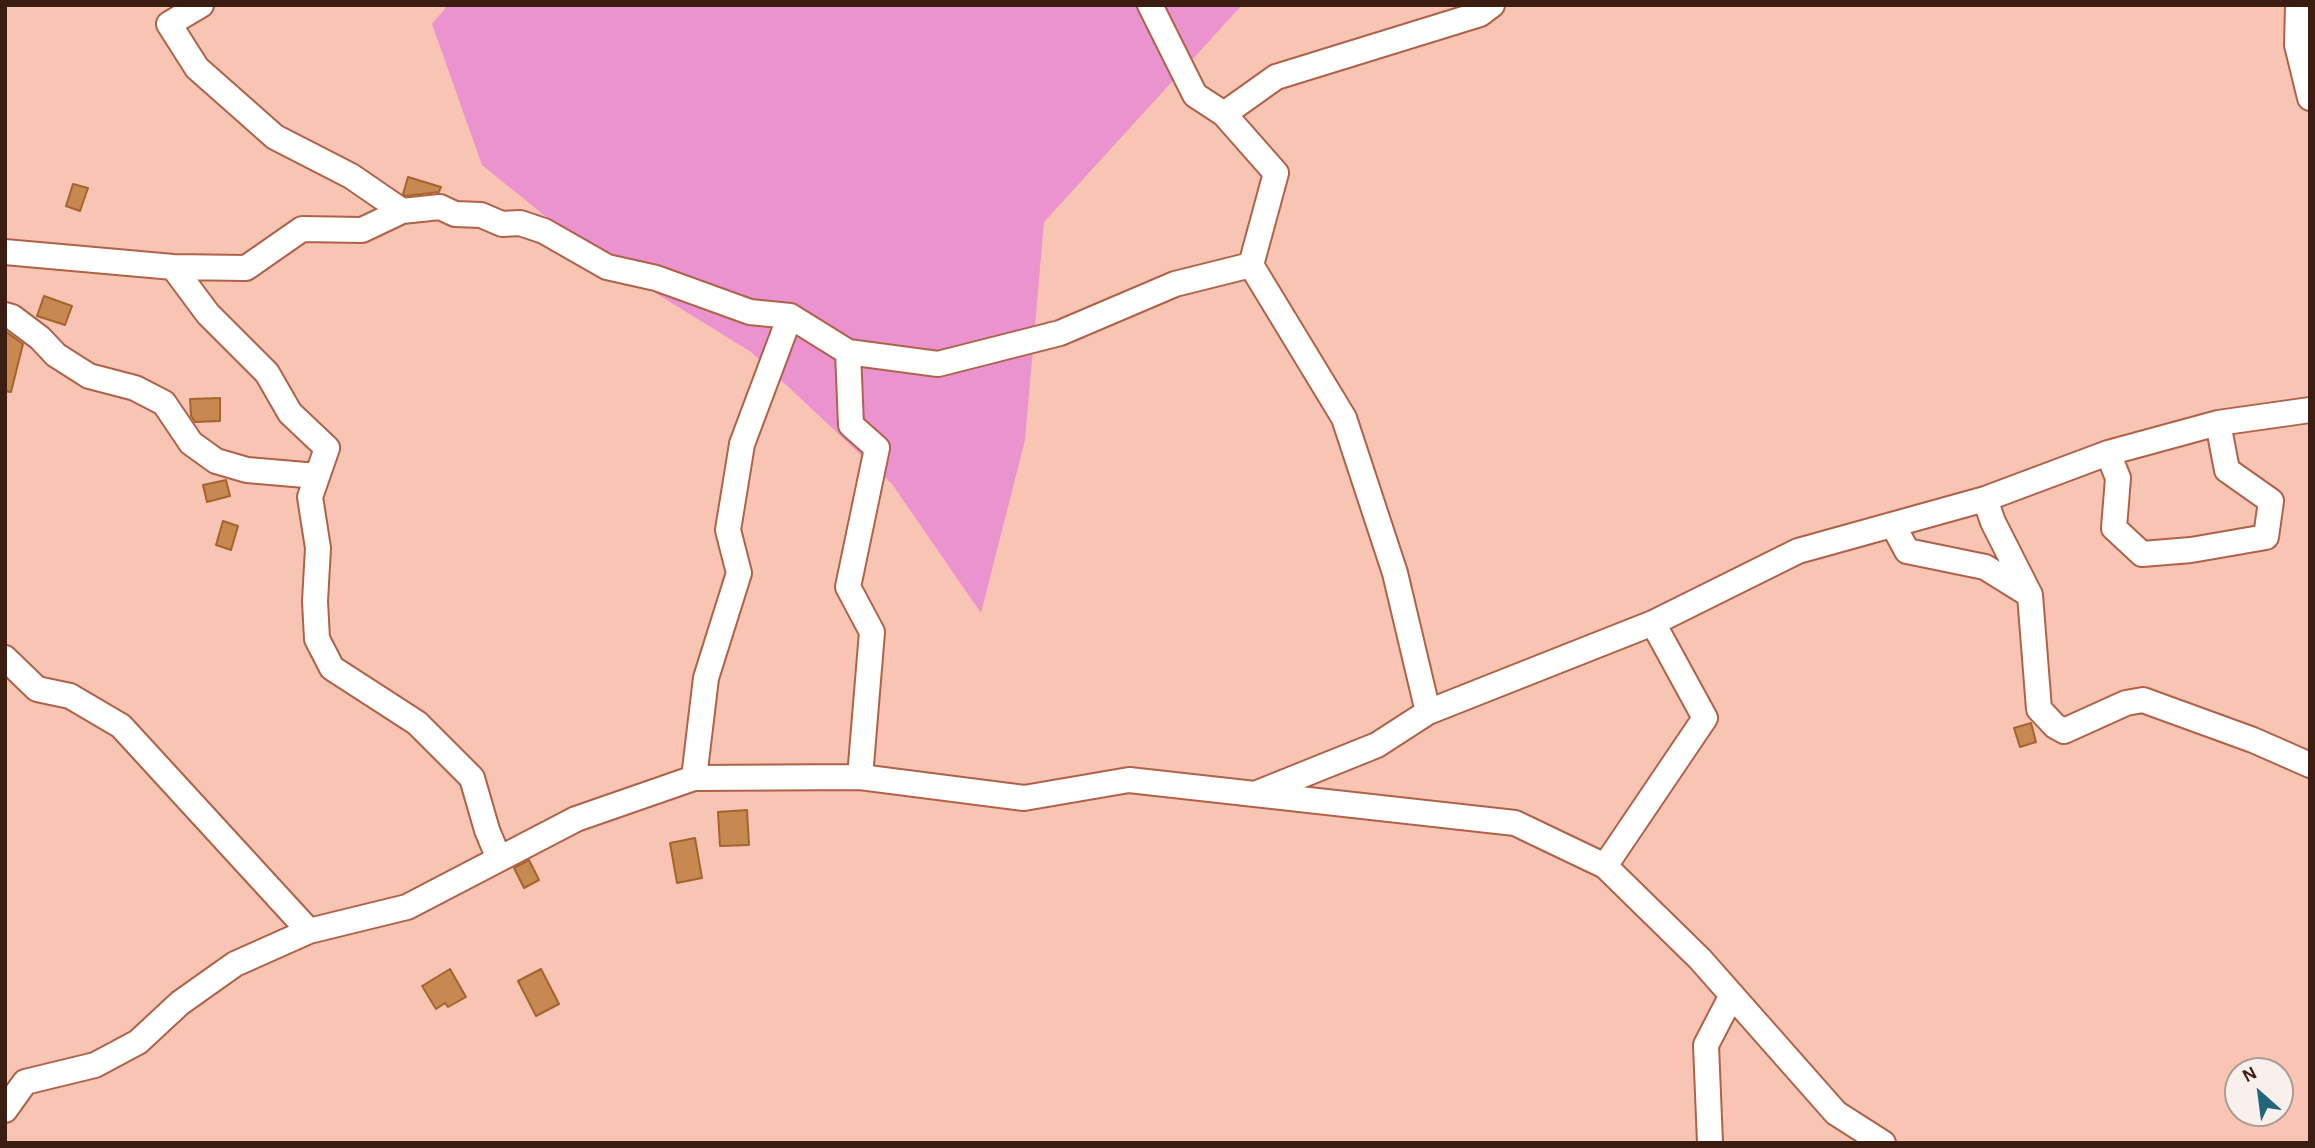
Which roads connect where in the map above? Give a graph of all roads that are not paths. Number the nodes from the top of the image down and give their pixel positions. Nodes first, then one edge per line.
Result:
1 (201, 5) edge
2 (1150, 5) edge
3 (1492, 5) edge
4 (2298, 5) edge
5 (2310, 98) edge
6 (1224, 114) junction
7 (402, 211) junction
8 (5, 252) edge
9 (1251, 265) junction
10 (173, 267) junction
11 (5, 315) edge
12 (790, 316) junction
13 (848, 352) junction
14 (2310, 410) edge
15 (2218, 423) junction
16 (2108, 453) junction
17 (317, 475) junction
18 (1985, 499) junction
19 (1893, 525) junction
20 (2030, 595) junction
21 (1653, 623) junction
22 (5, 658) edge
23 (1428, 712) junction
24 (2310, 765) edge
25 (860, 777) junction
26 (694, 778) junction
27 (1252, 796) junction
28 (499, 859) junction
29 (1605, 866) junction
30 (309, 931) junction
31 (1732, 995) junction
32 (5, 1110) edge
33 (1710, 1143) edge
34 (1884, 1143) edge

1 - 7 street
2 - 6 street
3 - 6 street
4 - 5 street
6 - 9 street
7 - 10 street
7 - 12 street
8 - 10 street
9 - 13 street
9 - 23 street
10 - 17 street
11 - 17 street
12 - 13 street
12 - 26 street
13 - 25 street
14 - 15 street
15 - 16 street
15 - 16 street
16 - 18 street
17 - 28 street
18 - 19 street
18 - 20 street
19 - 20 street
19 - 21 street
20 - 24 street
21 - 23 street
21 - 29 street
22 - 30 street
23 - 27 street
25 - 26 street
25 - 27 street
26 - 28 street
27 - 29 street
28 - 30 street
29 - 31 street
30 - 32 street
31 - 33 street
31 - 34 street

